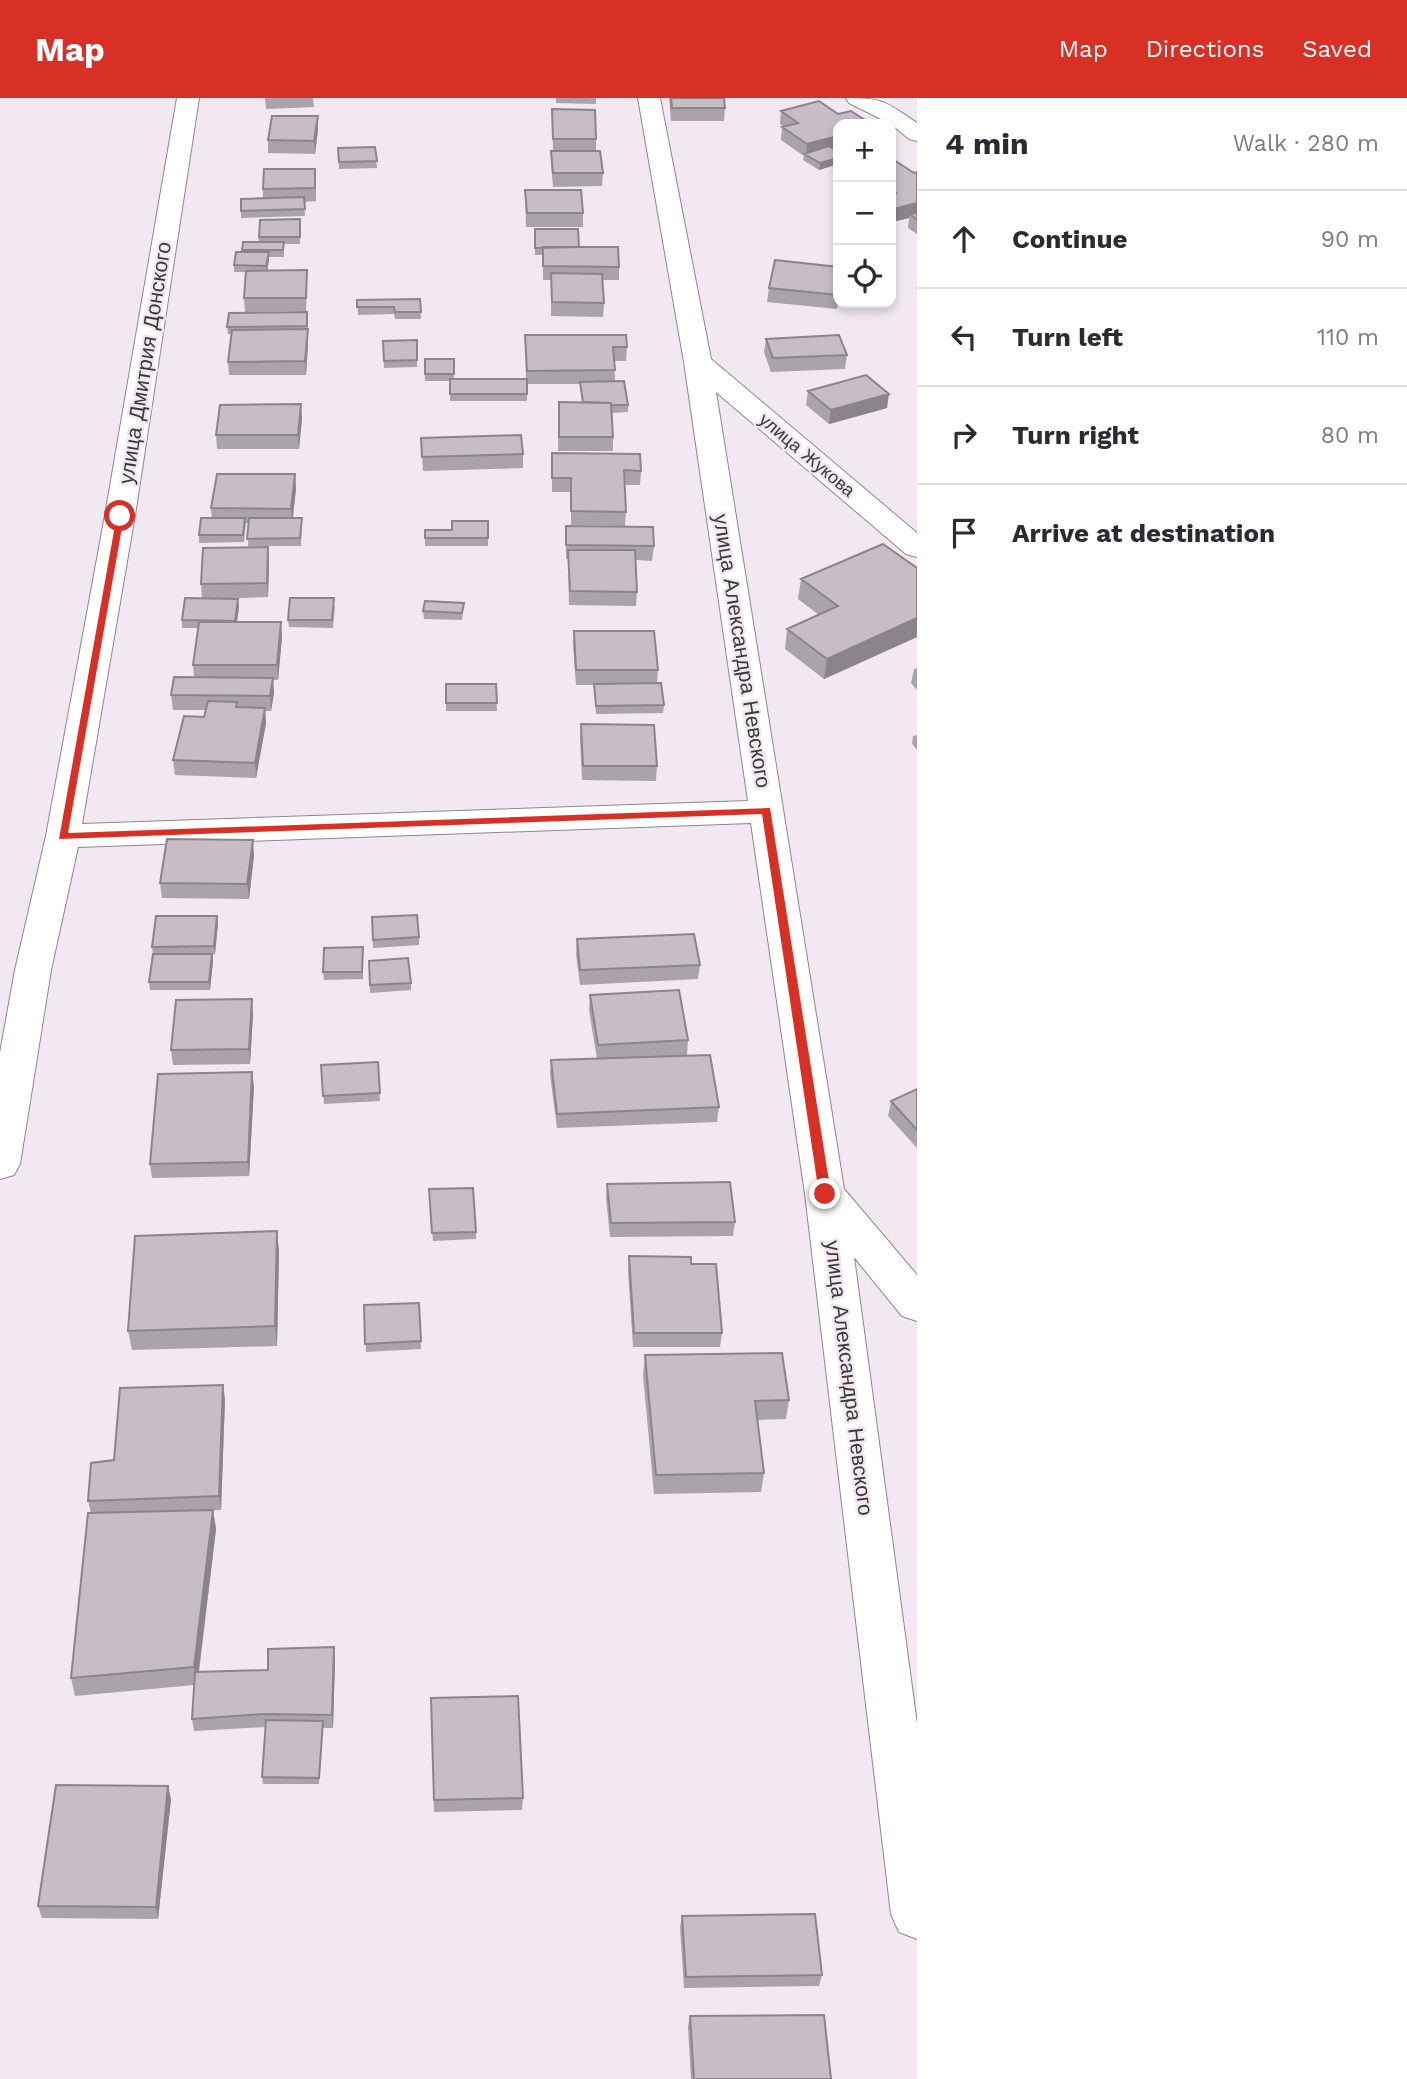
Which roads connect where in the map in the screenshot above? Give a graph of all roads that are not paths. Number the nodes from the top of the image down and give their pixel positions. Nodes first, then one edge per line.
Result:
1 (188, 98) edge
2 (649, 98) edge
3 (867, 103) edge
4 (904, 103) dead end
5 (917, 134) edge
6 (698, 362) junction
7 (917, 548) edge
8 (766, 811) junction
9 (63, 836) junction
10 (0, 1164) edge
11 (825, 1194) junction
12 (917, 1304) edge
13 (917, 1914) edge

1 - 9 street, улица Дмитрия Донского
2 - 6 street, улица Александра Невского
3 - 4 street
3 - 5 street
6 - 7 street, улица Жукова
6 - 8 street, улица Александра Невского
8 - 9 street
8 - 11 street, улица Александра Невского
9 - 10 street, улица Дмитрия Донского
11 - 12 street
11 - 13 street, улица Александра Невского

